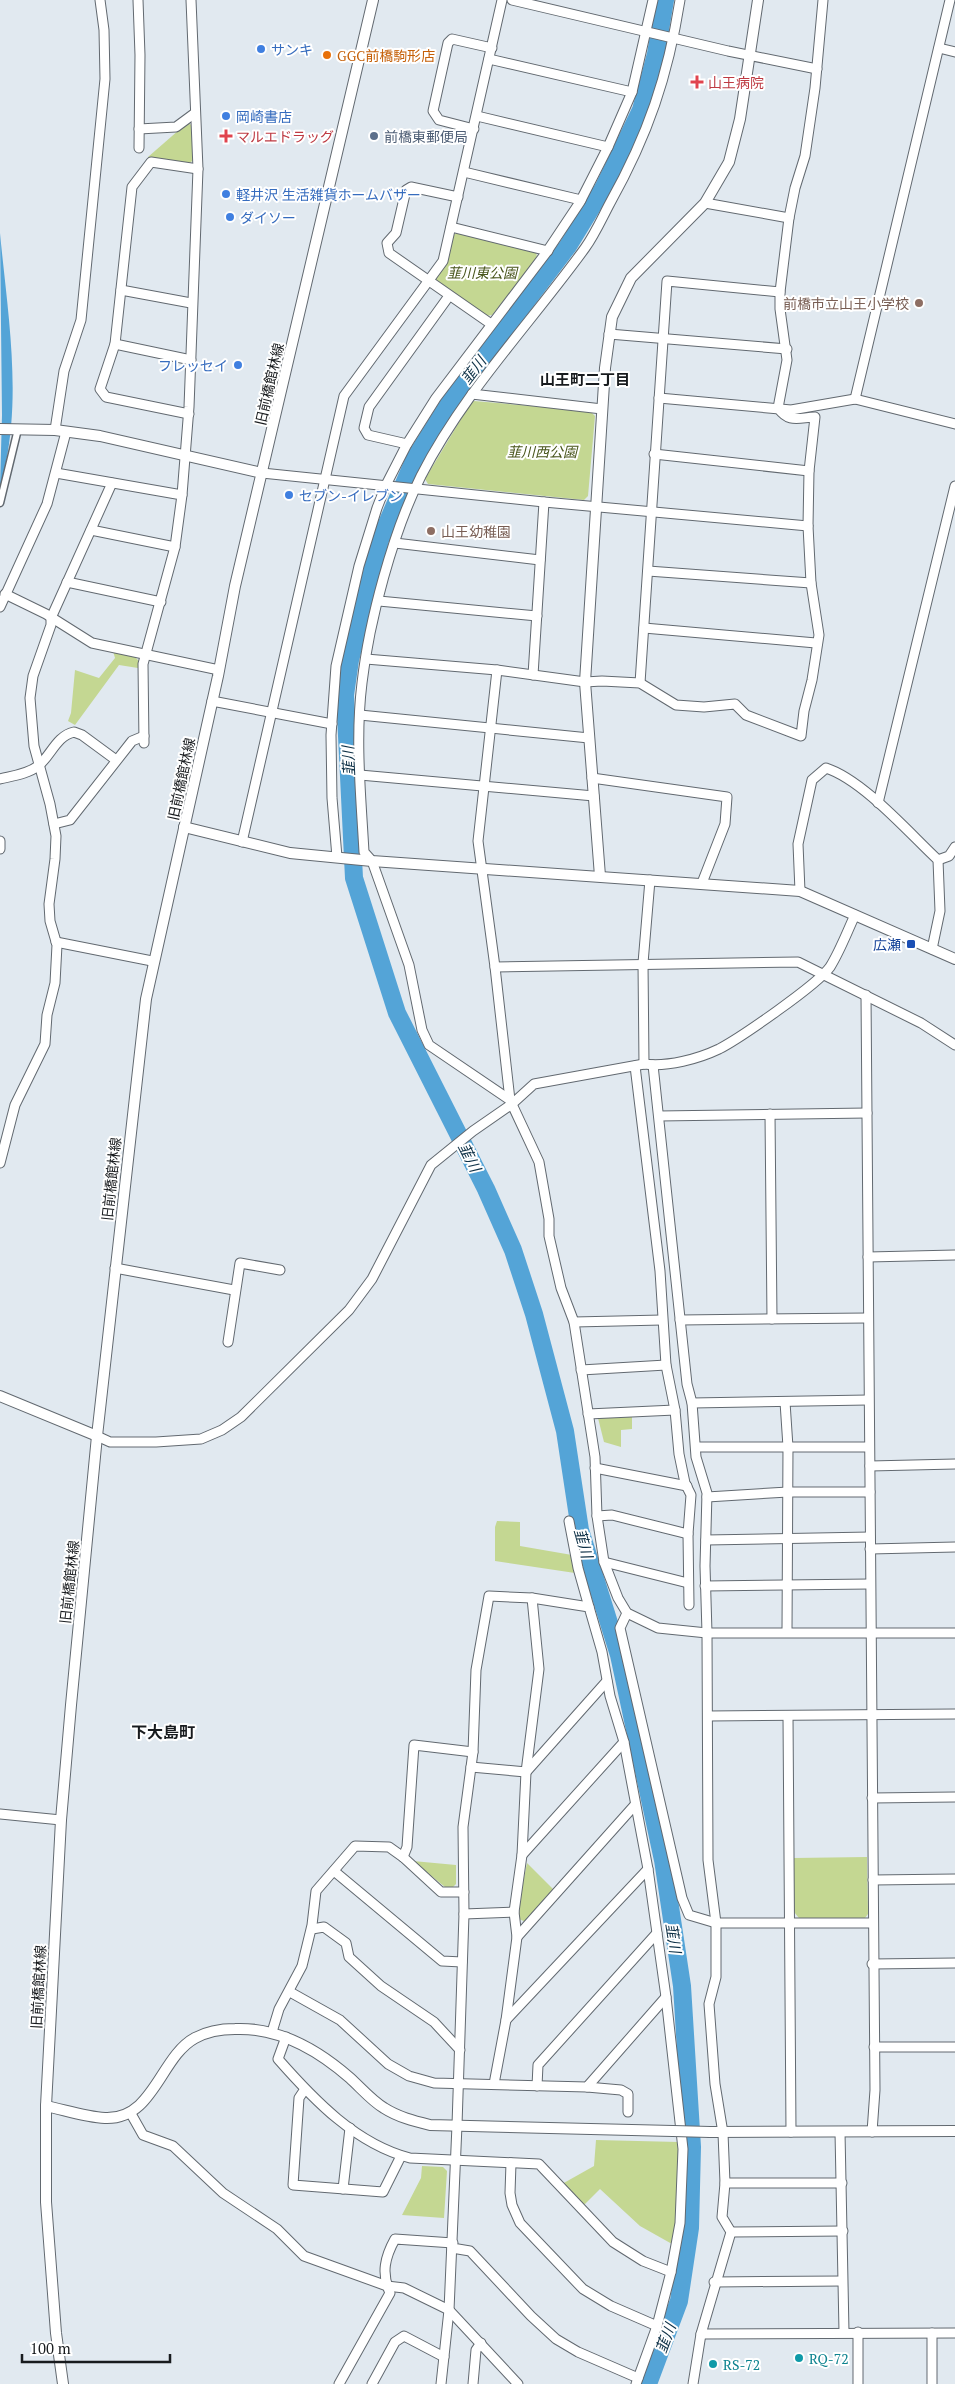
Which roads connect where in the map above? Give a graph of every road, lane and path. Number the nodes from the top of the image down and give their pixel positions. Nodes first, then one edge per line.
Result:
1 (100, 0) edge
2 (138, 0) edge
3 (190, 0) edge
4 (373, 0) edge
5 (502, 0) edge
6 (512, 0) edge
7 (653, 0) edge
8 (680, 0) edge
9 (758, 0) edge
10 (823, 0) edge
11 (950, 0) edge
12 (648, 32) junction
13 (672, 38) junction
14 (492, 48) junction
15 (939, 48) junction
16 (955, 52) edge
17 (750, 55) junction
18 (489, 59) junction
19 (817, 69) junction
20 (632, 92) junction
21 (196, 113) junction
22 (477, 116) junction
23 (139, 129) junction
24 (474, 129) junction
25 (608, 147) junction
26 (139, 148) dead end
27 (198, 169) junction
28 (464, 172) junction
29 (458, 197) junction
30 (581, 200) junction
31 (705, 203) junction
32 (789, 218) junction
33 (451, 227) junction
34 (548, 251) junction
35 (428, 282) junction
36 (122, 290) junction
37 (780, 292) junction
38 (449, 296) junction
39 (191, 303) junction
40 (491, 324) junction
41 (609, 334) junction
42 (663, 340) junction
43 (115, 344) junction
44 (786, 349) junction
45 (191, 360) junction
46 (472, 394) junction
47 (659, 398) junction
48 (855, 399) junction
49 (778, 408) junction
50 (602, 409) junction
51 (189, 414) junction
52 (955, 424) edge
53 (0, 429) edge
54 (15, 429) junction
55 (55, 430) junction
56 (66, 432) junction
57 (407, 444) junction
58 (186, 454) junction
59 (654, 454) junction
60 (809, 471) junction
61 (56, 473) junction
62 (262, 473) junction
63 (326, 478) junction
64 (112, 483) junction
65 (390, 486) junction
66 (955, 486) edge
67 (412, 488) junction
68 (182, 496) junction
69 (544, 502) junction
70 (0, 503) edge
71 (596, 507) junction
72 (653, 513) junction
73 (808, 526) junction
74 (91, 530) junction
75 (395, 542) junction
76 (175, 547) junction
77 (540, 560) junction
78 (648, 571) junction
79 (68, 582) junction
80 (811, 583) junction
81 (5, 594) junction
82 (379, 601) junction
83 (161, 602) junction
84 (0, 606) edge
85 (537, 616) junction
86 (51, 618) junction
87 (644, 628) junction
88 (816, 643) junction
89 (146, 653) junction
90 (366, 659) junction
91 (218, 670) junction
92 (497, 670) junction
93 (533, 675) junction
94 (585, 682) junction
95 (640, 683) junction
96 (212, 701) junction
97 (272, 713) junction
98 (360, 715) junction
99 (332, 724) junction
100 (490, 727) junction
101 (589, 738) junction
102 (116, 760) junction
103 (39, 766) junction
104 (360, 775) junction
105 (592, 778) junction
106 (0, 779) edge
107 (484, 786) junction
108 (594, 796) junction
109 (878, 803) junction
110 (54, 824) junction
111 (184, 826) junction
112 (0, 841) edge
113 (242, 842) junction
114 (955, 847) edge
115 (0, 849) edge
116 (339, 857) junction
117 (938, 860) junction
118 (372, 861) junction
119 (481, 867) junction
120 (600, 876) junction
121 (650, 880) junction
122 (702, 883) junction
123 (800, 891) junction
124 (855, 915) junction
125 (56, 942) junction
126 (932, 949) junction
127 (955, 959) edge
128 (152, 961) junction
129 (644, 963) junction
130 (495, 967) junction
131 (823, 974) junction
132 (866, 995) junction
133 (955, 1045) edge
134 (644, 1065) junction
135 (511, 1102) junction
136 (867, 1113) junction
137 (770, 1114) junction
138 (660, 1116) junction
139 (0, 1163) edge
140 (955, 1255) edge
141 (868, 1257) junction
142 (115, 1268) junction
143 (280, 1270) dead end
144 (234, 1290) junction
145 (867, 1318) junction
146 (772, 1319) junction
147 (662, 1320) junction
148 (680, 1320) junction
149 (574, 1322) junction
150 (228, 1342) dead end
151 (666, 1365) junction
152 (581, 1370) junction
153 (0, 1396) edge
154 (868, 1400) junction
155 (785, 1402) junction
156 (692, 1403) junction
157 (675, 1410) junction
158 (588, 1414) junction
159 (97, 1436) junction
160 (696, 1447) junction
161 (869, 1447) junction
162 (788, 1448) junction
163 (955, 1464) edge
164 (870, 1466) junction
165 (595, 1468) junction
166 (687, 1486) junction
167 (788, 1492) junction
168 (870, 1492) junction
169 (707, 1497) junction
170 (597, 1516) junction
171 (569, 1521) dead end
172 (688, 1534) junction
173 (870, 1537) junction
174 (706, 1540) junction
175 (788, 1540) junction
176 (955, 1548) edge
177 (870, 1549) junction
178 (604, 1562) junction
179 (688, 1583) junction
180 (787, 1584) junction
181 (870, 1584) junction
182 (705, 1586) junction
183 (532, 1598) junction
184 (689, 1605) dead end
185 (589, 1606) junction
186 (627, 1613) junction
187 (787, 1632) junction
188 (870, 1632) junction
189 (707, 1633) junction
190 (955, 1633) edge
191 (607, 1681) junction
192 (955, 1714) edge
193 (708, 1716) junction
194 (788, 1716) junction
195 (871, 1716) junction
196 (624, 1742) junction
197 (473, 1752) junction
198 (471, 1767) junction
199 (526, 1772) junction
200 (955, 1797) edge
201 (872, 1798) junction
202 (634, 1806) junction
203 (0, 1814) edge
204 (61, 1820) junction
205 (522, 1855) junction
206 (403, 1857) junction
207 (648, 1868) junction
208 (334, 1871) junction
209 (955, 1878) edge
210 (873, 1880) junction
211 (464, 1892) junction
212 (514, 1912) junction
213 (464, 1914) junction
214 (790, 1922) junction
215 (716, 1923) junction
216 (872, 1923) junction
217 (312, 1928) junction
218 (657, 1933) junction
219 (517, 1937) junction
220 (462, 1962) junction
221 (955, 1963) edge
222 (872, 1964) junction
223 (290, 1992) junction
224 (666, 1997) junction
225 (506, 2020) junction
226 (272, 2032) junction
227 (286, 2037) junction
228 (874, 2047) junction
229 (955, 2047) edge
230 (460, 2050) junction
231 (459, 2084) junction
232 (494, 2084) junction
233 (537, 2086) junction
234 (587, 2087) junction
235 (305, 2089) junction
236 (46, 2106) junction
237 (130, 2112) junction
238 (628, 2112) dead end
239 (457, 2125) junction
240 (350, 2128) junction
241 (955, 2131) edge
242 (791, 2132) junction
243 (840, 2132) junction
244 (872, 2132) junction
245 (723, 2133) junction
246 (401, 2156) junction
247 (455, 2162) junction
248 (511, 2163) junction
249 (842, 2182) junction
250 (725, 2183) junction
251 (343, 2189) junction
252 (842, 2231) junction
253 (731, 2232) junction
254 (452, 2246) junction
255 (671, 2272) junction
256 (842, 2281) junction
257 (714, 2282) junction
258 (387, 2286) junction
259 (449, 2310) junction
260 (657, 2326) junction
261 (844, 2332) junction
262 (858, 2332) junction
263 (932, 2333) junction
264 (955, 2333) edge
265 (701, 2334) junction
266 (481, 2343) junction
267 (444, 2357) junction
268 (637, 2381) edge
269 (374, 2383) edge
270 (63, 2384) edge
271 (339, 2384) edge
272 (441, 2384) edge
273 (473, 2384) edge
274 (518, 2384) edge
275 (694, 2384) edge
276 (858, 2384) edge
277 (932, 2384) edge

1 - 55 street
2 - 23 street
3 - 21 street
4 - 62 street, 旧前橋館林線
5 - 14 street
6 - 12 street
7 - 12 street
8 - 13 street
9 - 17 street
10 - 19 street
11 - 15 street
12 - 13 street
12 - 20 street
13 - 17 street
13 - 46 street
14 - 18 street
14 - 24 street
15 - 16 street
15 - 48 street
17 - 19 street
17 - 31 street
18 - 20 street
18 - 22 street
19 - 32 street
20 - 25 street
21 - 23 street
21 - 27 street
22 - 24 street
22 - 25 street
23 - 26 street
24 - 28 street
25 - 30 street
27 - 36 street
27 - 39 street
28 - 29 street
28 - 30 street
29 - 33 street
29 - 35 street
30 - 34 street
31 - 32 street
31 - 41 street
32 - 37 street
33 - 34 street
33 - 35 street
34 - 40 street
35 - 38 street
35 - 63 street
36 - 39 street
36 - 43 street
37 - 42 street
37 - 44 street
38 - 40 street
38 - 57 street
39 - 45 street
40 - 57 street
41 - 42 street
41 - 50 street
42 - 44 street
42 - 47 street
43 - 45 street
43 - 51 street
44 - 49 street
45 - 51 street
46 - 50 street
46 - 67 street
47 - 49 street
47 - 59 street
48 - 49 street
48 - 52 street
49 - 60 street
50 - 71 street
51 - 58 street
53 - 54 street
54 - 55 street
54 - 70 street
55 - 56 street
56 - 58 street
56 - 61 street
57 - 65 street
58 - 62 street
58 - 68 street
59 - 60 street
59 - 72 street
60 - 73 street
61 - 64 street
61 - 81 street
62 - 63 street
62 - 91 street, 旧前橋館林線
63 - 65 street
63 - 97 street
64 - 68 street
64 - 74 street
65 - 67 street
65 - 99 street
66 - 109 street
67 - 69 street
67 - 75 street
68 - 76 street
69 - 71 street
69 - 77 street
71 - 72 street
71 - 94 street
72 - 73 street
72 - 78 street
73 - 80 street
74 - 76 street
74 - 79 street
75 - 77 street
75 - 82 street
76 - 83 street
77 - 85 street
78 - 80 street
78 - 87 street
79 - 83 street
79 - 86 street
80 - 88 street
81 - 84 street
81 - 86 street
82 - 85 street
82 - 90 street
83 - 89 street
85 - 93 street
86 - 89 street
86 - 103 street
87 - 88 street
87 - 95 street
88 - 95 street
89 - 91 street
89 - 102 street
90 - 92 street
90 - 98 street
91 - 96 street, 旧前橋館林線
92 - 93 street
92 - 100 street
93 - 94 street
94 - 95 street
94 - 101 street
96 - 97 street
96 - 111 street, 旧前橋館林線
97 - 99 street
97 - 113 street
98 - 100 street
98 - 104 street
99 - 116 street
100 - 101 street
100 - 107 street
101 - 105 street
102 - 103 street
102 - 110 street
103 - 106 street
103 - 110 street
104 - 107 street
104 - 118 street
105 - 108 street
105 - 122 street
107 - 108 street
107 - 119 street
108 - 120 street
109 - 117 street
109 - 123 street
110 - 125 street
111 - 113 street
111 - 128 street, 旧前橋館林線
112 - 115 street
113 - 116 street
114 - 117 street
116 - 118 street
117 - 126 street
118 - 119 street
118 - 135 street
119 - 120 street
119 - 130 street
120 - 121 street
121 - 122 street
121 - 129 street
122 - 123 street
123 - 124 street
124 - 126 street
124 - 131 street
125 - 128 street
125 - 139 street
126 - 127 street
128 - 142 street, 旧前橋館林線
129 - 130 street
129 - 131 street
129 - 134 street
130 - 135 street
131 - 132 street
131 - 134 street
132 - 133 street
132 - 136 street
134 - 135 street
134 - 138 street
134 - 147 street
135 - 149 street
135 - 159 street
136 - 137 street
136 - 141 street
137 - 138 street
137 - 146 street
138 - 148 street
140 - 141 street
141 - 145 street
142 - 144 street
142 - 159 street, 旧前橋館林線
143 - 144 street
144 - 150 street
145 - 146 street
145 - 154 street
146 - 148 street
147 - 149 street
147 - 151 street
148 - 156 street
149 - 152 street
151 - 152 street
151 - 157 street
152 - 158 street
153 - 159 street
154 - 155 street
154 - 161 street
155 - 156 street
155 - 162 street
156 - 160 street
157 - 158 street
157 - 166 street
158 - 165 street
159 - 204 street, 旧前橋館林線
160 - 162 street
160 - 169 street
161 - 162 street
161 - 164 street
162 - 167 street
163 - 164 street
164 - 168 street
165 - 166 street
165 - 170 street
166 - 172 street
167 - 168 street
167 - 169 street
167 - 175 street
168 - 173 street
169 - 174 street
170 - 172 street
170 - 178 street
171 - 185 street
172 - 179 street
173 - 175 street
173 - 177 street
174 - 175 street
174 - 182 street
175 - 180 street
176 - 177 street
177 - 181 street
178 - 179 street
178 - 186 street
179 - 184 street
180 - 181 street
180 - 182 street
180 - 187 street
181 - 188 street
182 - 189 street
183 - 185 street
183 - 197 street
183 - 199 street
185 - 191 street
186 - 189 street
186 - 215 street
187 - 188 street
187 - 189 street
188 - 190 street
188 - 195 street
189 - 193 street
191 - 196 street
191 - 199 street
192 - 195 street
193 - 194 street
193 - 215 street
194 - 195 street
194 - 214 street
195 - 201 street
196 - 202 street
196 - 205 street
197 - 198 street
197 - 206 street
198 - 199 street
198 - 211 street
199 - 205 street
200 - 201 street
201 - 210 street
202 - 207 street
202 - 219 street
203 - 204 street
204 - 236 street, 旧前橋館林線
205 - 212 street
206 - 208 street
206 - 211 street
207 - 218 street
207 - 225 street
208 - 217 street
208 - 220 street
209 - 210 street
210 - 216 street
211 - 213 street
212 - 213 street
212 - 219 street
213 - 220 street
214 - 215 street
214 - 216 street
214 - 242 street
215 - 245 street
216 - 222 street
217 - 223 street
217 - 230 street
218 - 224 street
218 - 233 street
219 - 225 street
220 - 230 street
221 - 222 street
222 - 228 street
223 - 226 street
223 - 231 street
224 - 234 street
224 - 255 street
225 - 232 street
226 - 227 street
226 - 237 street
227 - 235 street
227 - 239 street
228 - 229 street
228 - 244 street
230 - 231 street
231 - 232 street
231 - 239 street
232 - 233 street
233 - 234 street
234 - 238 street
235 - 240 street
235 - 251 street
236 - 237 street
236 - 270 street, 旧前橋館林線
237 - 258 street
239 - 245 street, bridge
239 - 247 street
240 - 246 street
240 - 251 street
241 - 244 street
242 - 243 street
242 - 245 street
243 - 244 street
243 - 249 street
245 - 250 street
246 - 247 street
246 - 251 street
247 - 248 street
247 - 254 street
248 - 255 street
248 - 260 street
249 - 250 street
249 - 252 street
250 - 253 street
252 - 253 street
252 - 256 street
253 - 257 street
254 - 258 street
254 - 259 street
254 - 268 street
255 - 260 street
256 - 257 street
256 - 261 street
257 - 265 street
258 - 259 street
258 - 271 street
259 - 266 street
259 - 267 street
260 - 268 street
261 - 262 street
261 - 265 street
262 - 263 street
262 - 276 street
263 - 264 street
263 - 277 street
265 - 275 street
266 - 273 street
266 - 274 street
267 - 269 street
267 - 272 street

